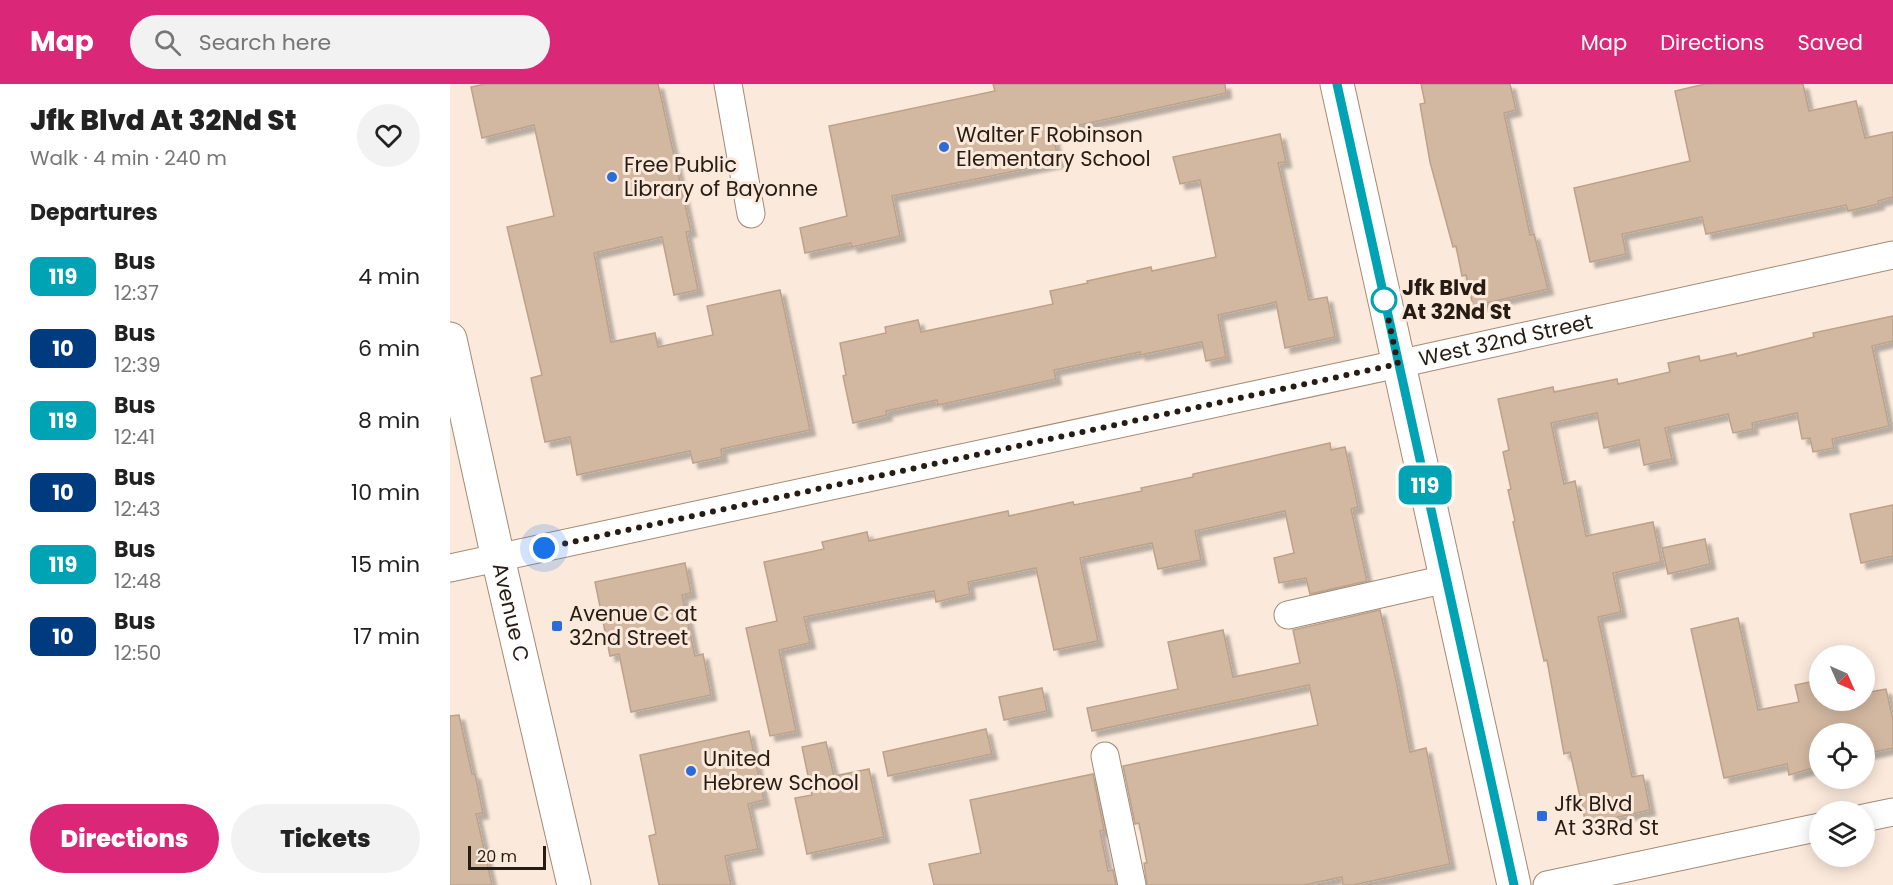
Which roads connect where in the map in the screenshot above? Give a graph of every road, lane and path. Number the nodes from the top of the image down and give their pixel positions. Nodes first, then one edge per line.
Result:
1 (728, 84) edge
2 (1337, 84) edge
3 (751, 214) dead end
4 (1893, 255) edge
5 (450, 339) edge
6 (1398, 364) junction
7 (498, 558) junction
8 (450, 568) edge
9 (1446, 579) junction
10 (1288, 615) dead end
11 (1105, 756) dead end
12 (1893, 812) edge
13 (1875, 816) edge
14 (1809, 829) edge
15 (574, 885) edge
16 (1132, 885) edge
17 (1514, 885) edge
18 (1546, 885) edge

1 - 3 street
2 - 6 main road
4 - 6 street, West 32nd Street
5 - 7 main road, Avenue C
6 - 7 street, West 32nd Street
6 - 9 main road
7 - 8 street, West 32nd Street
7 - 15 main road, Avenue C
9 - 10 street
9 - 17 main road
11 - 16 street
12 - 13 street
14 - 18 street

